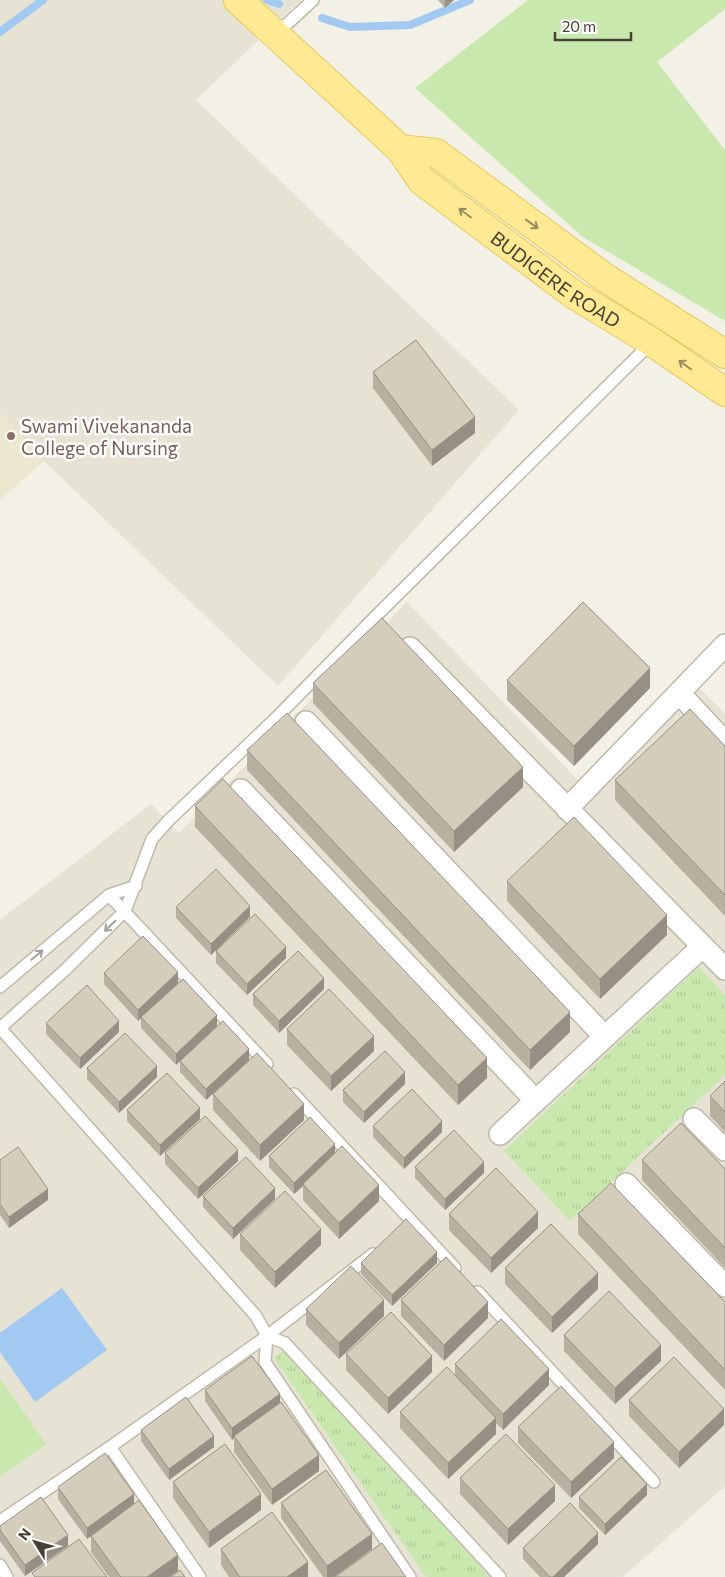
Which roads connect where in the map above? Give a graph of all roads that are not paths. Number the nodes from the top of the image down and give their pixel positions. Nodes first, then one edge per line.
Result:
1 (238, 0) edge
2 (313, 0) edge
3 (275, 35) junction
4 (400, 149) junction
5 (652, 342) junction
6 (725, 354) edge
7 (725, 392) edge
8 (725, 646) edge
9 (410, 648) edge
10 (679, 693) junction
11 (306, 722) dead end
12 (725, 742) edge
13 (241, 790) dead end
14 (567, 809) junction
15 (136, 886) junction
16 (109, 895) junction
17 (125, 911) junction
18 (702, 947) junction
19 (725, 969) edge
20 (0, 986) edge
21 (0, 1028) edge
22 (605, 1037) junction
23 (273, 1071) edge
24 (286, 1085) edge
25 (536, 1101) junction
26 (694, 1119) dead end
27 (500, 1134) dead end
28 (725, 1150) edge
29 (626, 1184) dead end
30 (382, 1246) edge
31 (725, 1286) edge
32 (267, 1336) junction
33 (110, 1447) junction
34 (654, 1482) dead end
35 (0, 1521) edge
36 (0, 1565) edge
37 (7, 1577) edge
38 (200, 1577) edge
39 (410, 1577) edge
40 (500, 1577) edge

1 - 3 main road, BUDIGERE ROAD
2 - 3 lane
3 - 4 main road, BUDIGERE ROAD
5 -> 4 main road, BUDIGERE ROAD
4 -> 6 main road, BUDIGERE ROAD
7 -> 5 main road, BUDIGERE ROAD
5 - 15 lane
8 - 10 street
9 - 14 street
10 - 12 street
10 - 14 street
11 - 22 street
13 - 25 street
14 - 18 street
15 - 16 lane
15 - 17 lane
16 - 17 lane
20 -> 16 lane
17 -> 21 lane
17 - 23 lane
18 - 19 street
18 - 22 street
21 - 32 lane
22 - 25 street
24 - 34 lane
25 - 27 street
26 - 28 street
29 - 31 street
30 - 32 lane
32 - 33 lane
32 - 39 lane
32 - 40 lane
33 - 35 lane
33 - 38 lane
36 - 37 lane

